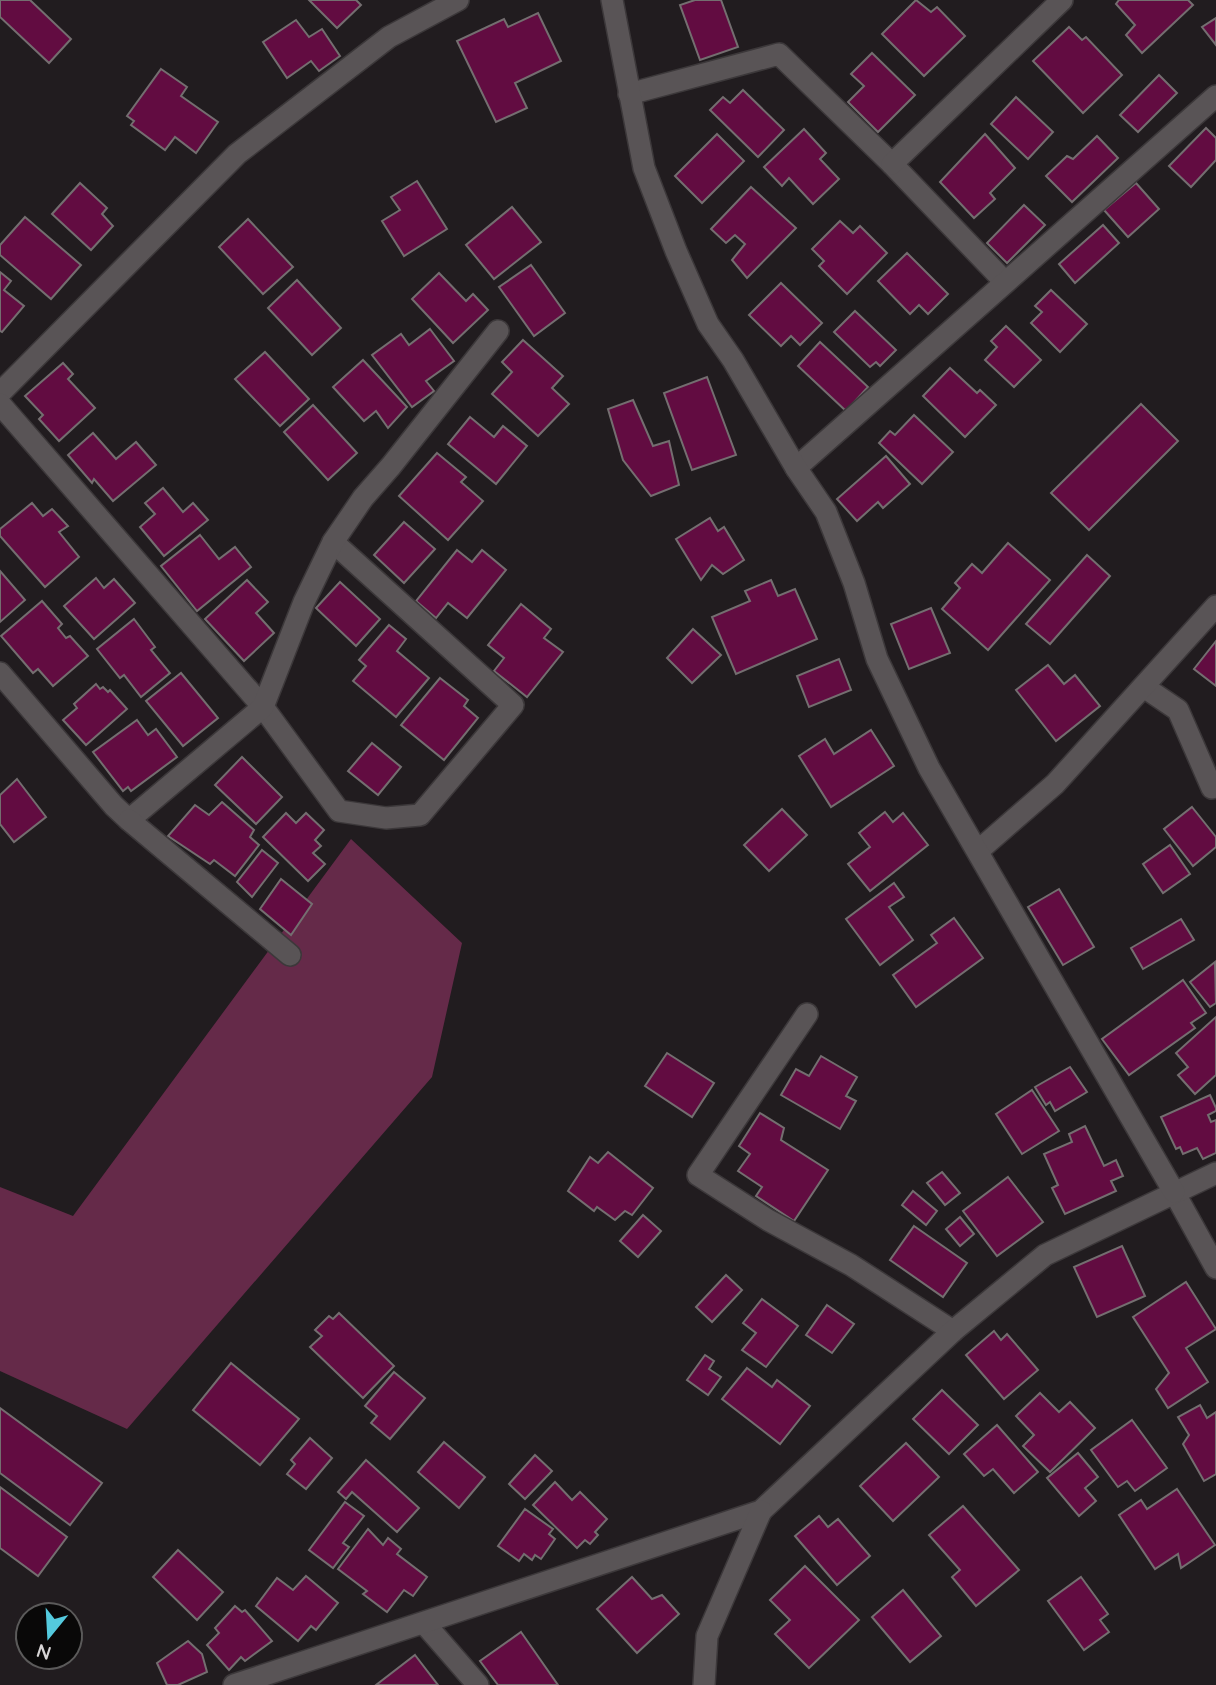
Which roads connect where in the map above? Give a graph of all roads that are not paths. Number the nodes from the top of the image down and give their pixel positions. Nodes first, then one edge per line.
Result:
1 (458, 0) edge
2 (612, 0) edge
3 (1062, 0) edge
4 (629, 94) junction
5 (1216, 96) edge
6 (892, 164) junction
7 (1005, 282) junction
8 (498, 331) dead end
9 (0, 393) edge
10 (0, 404) edge
11 (796, 468) junction
12 (333, 542) junction
13 (1216, 606) edge
14 (0, 673) edge
15 (1144, 687) junction
16 (263, 707) junction
17 (1212, 788) dead end
18 (129, 821) junction
19 (978, 850) junction
20 (290, 956) dead end
21 (807, 1014) dead end
22 (1216, 1173) edge
23 (1174, 1192) junction
24 (1216, 1268) edge
25 (953, 1331) junction
26 (761, 1511) junction
27 (424, 1623) junction
28 (234, 1685) edge
29 (478, 1685) edge
30 (704, 1685) edge

1 - 9 street
2 - 4 street
3 - 6 street
4 - 6 street
4 - 11 street
5 - 7 street
6 - 7 street
7 - 11 street
8 - 12 street
10 - 16 street
11 - 19 street
12 - 16 street
12 - 16 street
13 - 15 street
14 - 18 street
15 - 17 street
15 - 19 street
16 - 18 street
18 - 20 street
19 - 23 street
21 - 25 street
22 - 23 street
23 - 24 street
23 - 25 street
25 - 26 street
26 - 27 street
26 - 30 street
27 - 28 street
27 - 29 street

